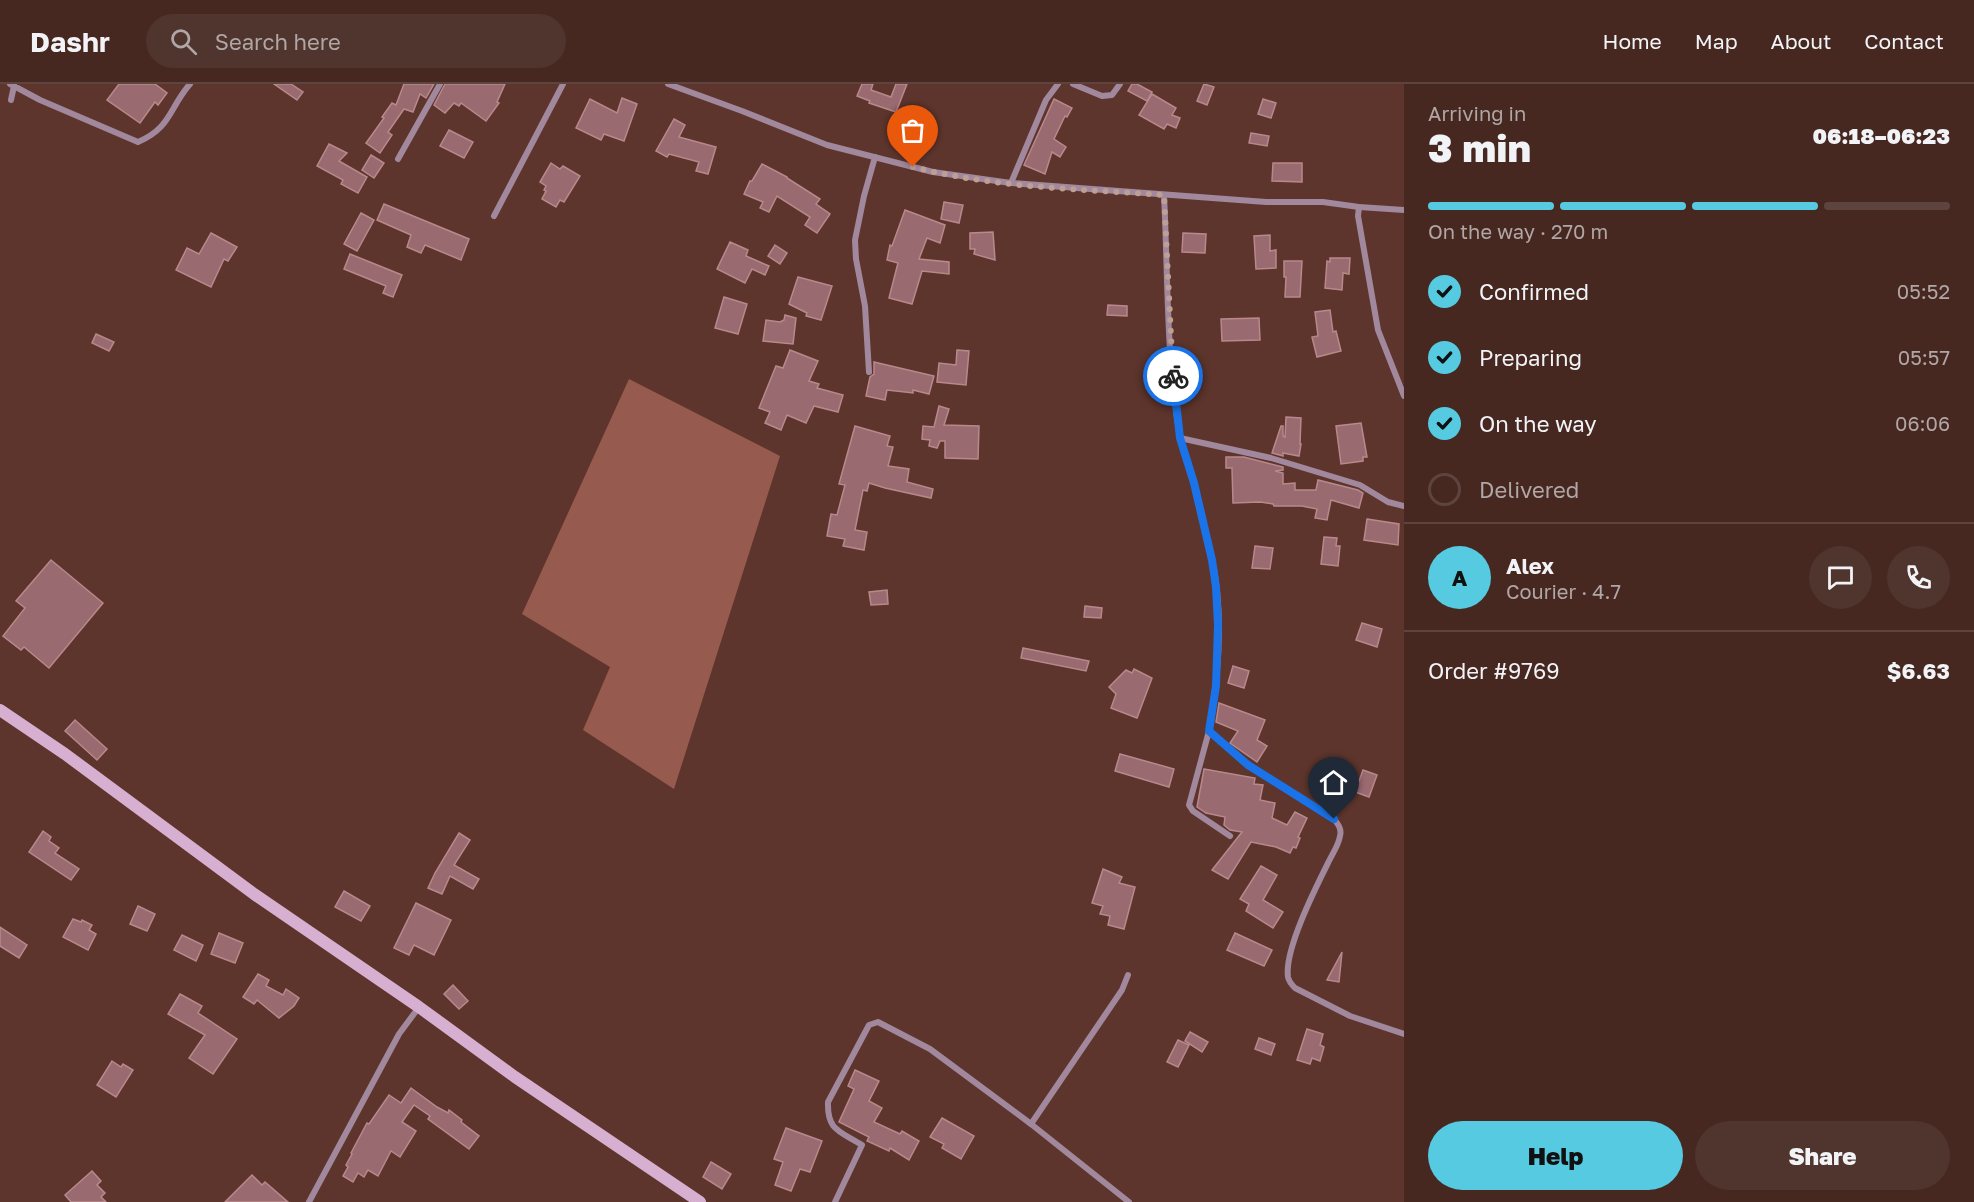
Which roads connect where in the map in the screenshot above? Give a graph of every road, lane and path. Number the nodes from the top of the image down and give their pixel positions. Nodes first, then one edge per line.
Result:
1 (190, 84) edge
2 (440, 84) edge
3 (563, 84) edge
4 (668, 84) edge
5 (1059, 84) edge
6 (1072, 84) edge
7 (1120, 84) edge
8 (12, 85) edge
9 (11, 100) dead end
10 (874, 157) junction
11 (398, 159) dead end
12 (1011, 183) junction
13 (1164, 195) junction
14 (1359, 207) junction
15 (1404, 210) edge
16 (494, 216) dead end
17 (869, 372) dead end
18 (1404, 396) edge
19 (1180, 438) junction
20 (1404, 506) edge
21 (0, 710) edge
22 (1209, 731) junction
23 (1230, 836) dead end
24 (1128, 975) dead end
25 (419, 1007) junction
26 (1404, 1034) edge
27 (1031, 1124) junction
28 (309, 1202) edge
29 (700, 1202) edge
30 (835, 1202) edge
31 (1129, 1202) edge

1 - 8 street
2 - 11 street
3 - 16 street
4 - 10 street
5 - 12 street
6 - 7 street
8 - 9 street
10 - 12 street
10 - 17 street
12 - 13 street
13 - 14 street
13 - 19 street
14 - 15 street
14 - 18 street
19 - 20 street
19 - 22 street
21 - 25 street
22 - 23 street
22 - 26 street
24 - 27 street
25 - 28 street
25 - 29 street
27 - 30 street
27 - 31 street

